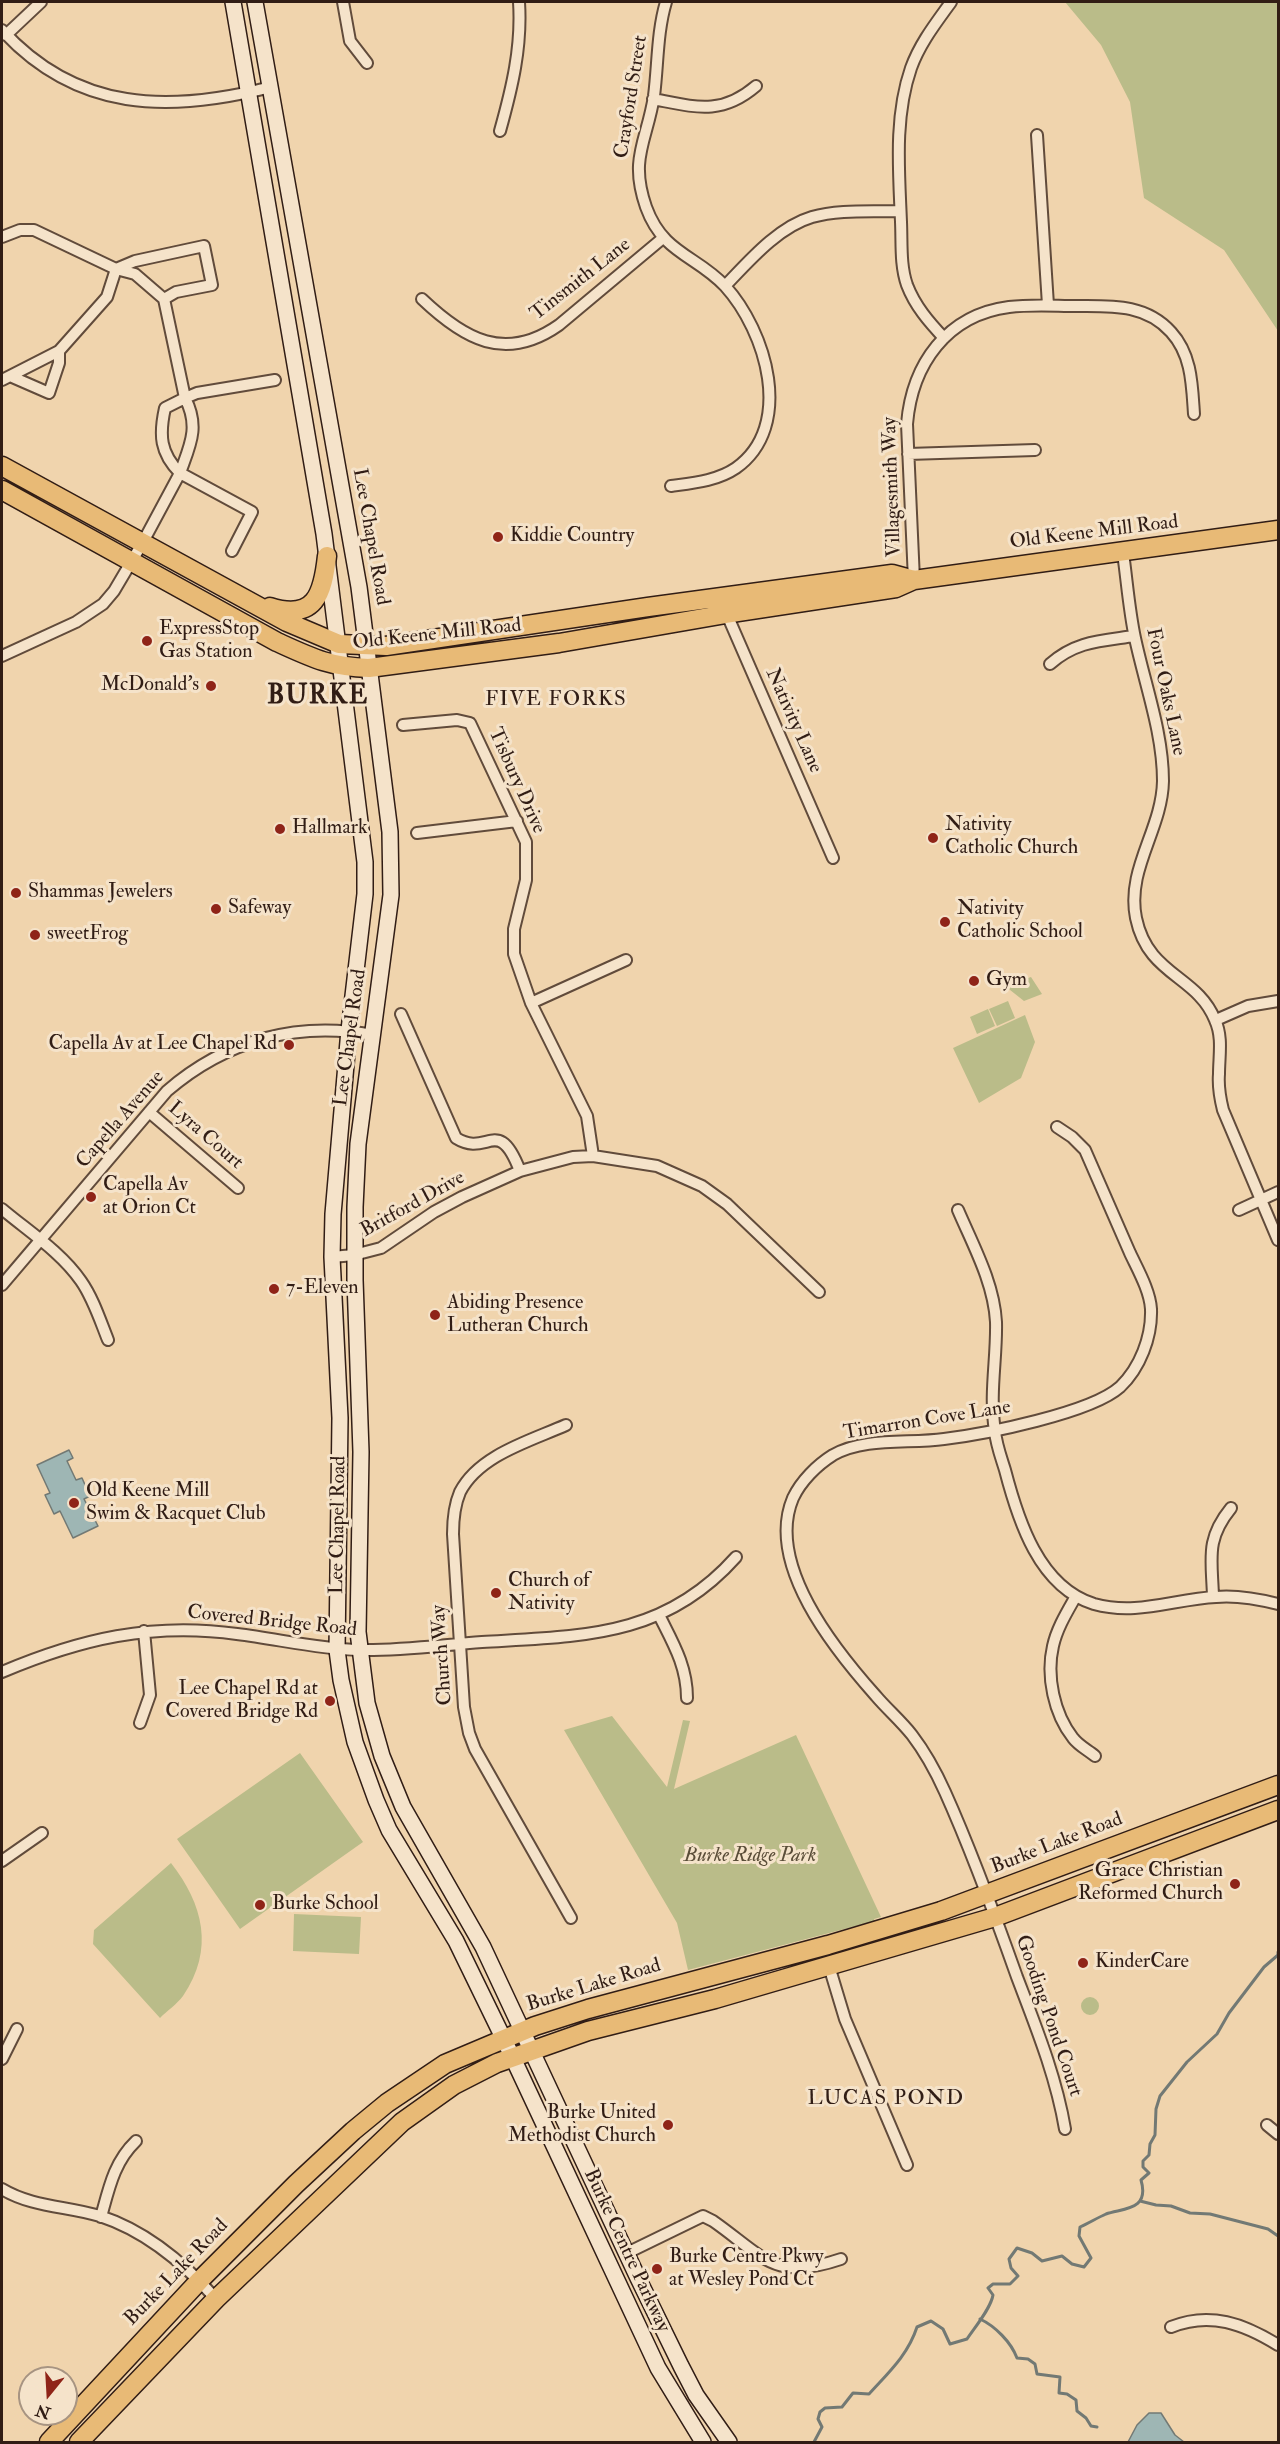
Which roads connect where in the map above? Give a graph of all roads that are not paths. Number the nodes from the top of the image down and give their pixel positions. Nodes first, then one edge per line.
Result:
1 (41, 2) edge
2 (233, 2) edge
3 (255, 2) edge
4 (342, 2) edge
5 (519, 2) edge
6 (666, 2) edge
7 (951, 2) edge
8 (4, 32) edge
9 (367, 63) dead end
10 (756, 86) dead end
11 (271, 87) junction
12 (250, 93) junction
13 (653, 99) junction
14 (500, 131) dead end
15 (1037, 135) dead end
16 (900, 211) junction
17 (2, 237) edge
18 (663, 238) junction
19 (116, 268) junction
20 (725, 286) junction
21 (164, 299) junction
22 (422, 300) dead end
23 (1048, 305) junction
24 (944, 338) junction
25 (59, 351) junction
26 (5, 378) edge
27 (275, 380) dead end
28 (185, 398) junction
29 (1194, 414) dead end
30 (1035, 450) dead end
31 (908, 454) junction
32 (2, 466) edge
33 (180, 473) junction
34 (671, 486) dead end
35 (2, 490) edge
36 (1278, 530) edge
37 (143, 542) junction
38 (232, 551) dead end
39 (1123, 552) junction
40 (327, 556) junction
41 (132, 560) junction
42 (914, 580) junction
43 (248, 600) junction
44 (724, 606) junction
45 (1134, 636) junction
46 (339, 644) junction
47 (368, 646) junction
48 (2, 656) edge
49 (1050, 664) dead end
50 (342, 668) junction
51 (369, 668) junction
52 (403, 725) dead end
53 (517, 821) junction
54 (417, 833) dead end
55 (833, 858) dead end
56 (626, 960) dead end
57 (1278, 1001) edge
58 (531, 1003) junction
59 (401, 1014) dead end
60 (1216, 1020) junction
61 (349, 1030) junction
62 (373, 1035) junction
63 (149, 1112) junction
64 (1057, 1127) dead end
65 (593, 1156) junction
66 (520, 1171) junction
67 (238, 1188) dead end
68 (1278, 1192) edge
69 (1261, 1200) junction
70 (2, 1209) edge
71 (958, 1210) dead end
72 (1239, 1210) dead end
73 (1278, 1240) edge
74 (40, 1241) junction
75 (354, 1255) junction
76 (332, 1257) junction
77 (2, 1285) edge
78 (819, 1292) dead end
79 (108, 1340) dead end
80 (566, 1425) dead end
81 (994, 1431) junction
82 (1230, 1508) dead end
83 (736, 1557) dead end
84 (1076, 1596) junction
85 (1214, 1597) junction
86 (1278, 1604) edge
87 (659, 1615) junction
88 (144, 1631) junction
89 (460, 1644) junction
90 (337, 1650) junction
91 (359, 1650) junction
92 (2, 1672) edge
93 (687, 1698) dead end
94 (140, 1723) dead end
95 (1095, 1756) dead end
96 (1278, 1785) edge
97 (1278, 1810) edge
98 (42, 1833) dead end
99 (2, 1861) edge
100 (986, 1895) junction
101 (995, 1917) junction
102 (571, 1918) dead end
103 (829, 1966) junction
104 (17, 2029) dead end
105 (523, 2031) junction
106 (504, 2039) junction
107 (532, 2051) junction
108 (512, 2056) junction
109 (2, 2059) edge
110 (1267, 2125) dead end
111 (1065, 2129) dead end
112 (1278, 2134) edge
113 (136, 2141) dead end
114 (907, 2165) dead end
115 (2, 2189) edge
116 (101, 2217) junction
117 (627, 2253) junction
118 (841, 2259) dead end
119 (200, 2280) junction
120 (216, 2299) junction
121 (1171, 2328) dead end
122 (1278, 2345) edge
123 (78, 2412) edge
124 (65, 2426) edge
125 (69, 2426) edge
126 (83, 2441) edge
127 (49, 2442) edge
128 (703, 2442) edge
129 (729, 2442) edge

1 - 8 street
2 - 12 main road, Lee Chapel Road
3 - 11 main road, Lee Chapel Road
4 - 9 street
5 - 14 street
6 - 13 street, Crayford Street
7 - 16 street
8 - 12 street
10 - 13 street
11 - 12 street
11 - 47 main road, Lee Chapel Road
12 - 40 main road, Lee Chapel Road
13 - 18 street, Crayford Street
15 - 23 street
16 - 20 street
16 - 24 street
17 - 19 street
18 - 20 street, Crayford Street
18 - 22 street, Tinsmith Lane
19 - 21 street
19 - 21 street
19 - 25 street
20 - 34 street, Crayford Street
21 - 28 street
23 - 24 street, Villagesmith Way
23 - 29 street, Villagesmith Way
24 - 31 street, Villagesmith Way
25 - 26 street
25 - 26 street
27 - 28 street
28 - 33 street
28 - 33 street
30 - 31 street
31 - 42 street, Villagesmith Way
32 - 37 main road, Old Keene Mill Road
33 - 37 street
33 - 38 street
35 - 41 main road, Old Keene Mill Road
36 - 39 main road, Old Keene Mill Road
37 - 41 street
37 - 43 main road, Old Keene Mill Road
39 - 42 main road, Old Keene Mill Road
39 - 45 street, Four Oaks Lane
40 - 43 main road
40 - 46 main road, Lee Chapel Road
41 - 48 street
41 - 50 main road, Old Keene Mill Road
42 - 44 main road, Old Keene Mill Road
43 - 46 main road, Old Keene Mill Road
44 - 47 main road, Old Keene Mill Road
44 - 51 main road, Old Keene Mill Road
44 - 55 street, Nativity Lane
45 - 49 street
45 - 60 street, Four Oaks Lane
46 - 47 main road, Old Keene Mill Road
46 - 50 main road, Lee Chapel Road
47 - 51 main road, Lee Chapel Road
50 - 51 main road, Old Keene Mill Road
50 - 61 main road, Lee Chapel Road
51 - 62 main road, Lee Chapel Road
52 - 53 street, Tisbury Drive
53 - 54 street
53 - 58 street, Tisbury Drive
56 - 58 street
57 - 60 street
58 - 65 street, Tisbury Drive
59 - 66 street
60 - 69 street
61 - 62 street, Capella Avenue
61 - 63 street, Capella Avenue
61 - 76 main road, Lee Chapel Road
62 - 75 main road, Lee Chapel Road
63 - 67 street, Lyra Court
63 - 74 street, Capella Avenue
64 - 81 street, Timarron Cove Lane
65 - 66 street, Britford Drive
65 - 78 street, Britford Drive
66 - 75 street, Britford Drive
68 - 69 street
69 - 72 street
69 - 73 street
70 - 74 street
71 - 81 street
74 - 77 street, Capella Avenue
74 - 79 street
75 - 76 street, Britford Drive
75 - 91 main road, Lee Chapel Road
76 - 90 main road, Lee Chapel Road
80 - 89 street, Church Way
81 - 84 street
81 - 100 street, Timarron Cove Lane
82 - 85 street
83 - 87 street, Covered Bridge Road
84 - 85 street
84 - 95 street
85 - 86 street
87 - 89 street, Covered Bridge Road
87 - 93 street
88 - 90 street, Covered Bridge Road
88 - 92 street, Covered Bridge Road
88 - 94 street
89 - 91 street, Covered Bridge Road
89 - 102 street, Church Way
90 - 91 street, Covered Bridge Road
90 - 106 main road, Lee Chapel Road
91 - 105 main road, Lee Chapel Road
96 - 100 main road, Burke Lake Road
97 - 101 main road
98 - 99 street
100 - 101 street, Timarron Cove Lane
100 - 105 main road, Burke Lake Road
101 - 103 main road
101 - 111 street, Gooding Pond Court
103 - 107 main road
103 - 114 street
104 - 109 street
105 - 106 main road, Burke Lake Road
105 - 107 main road, Lee Chapel Road
106 - 108 main road, Burke Centre Parkway
106 - 119 main road, Burke Lake Road
107 - 108 main road
107 - 117 main road, Burke Centre Parkway
108 - 120 main road
108 - 128 main road, Burke Centre Parkway
110 - 112 street
113 - 116 street
115 - 116 street
116 - 119 street
117 - 118 street
117 - 129 main road, Burke Centre Parkway
119 - 120 street
119 - 123 main road, Burke Lake Road
120 - 126 main road
121 - 122 street
124 - 127 main road, Burke Lake Road
125 - 126 street

